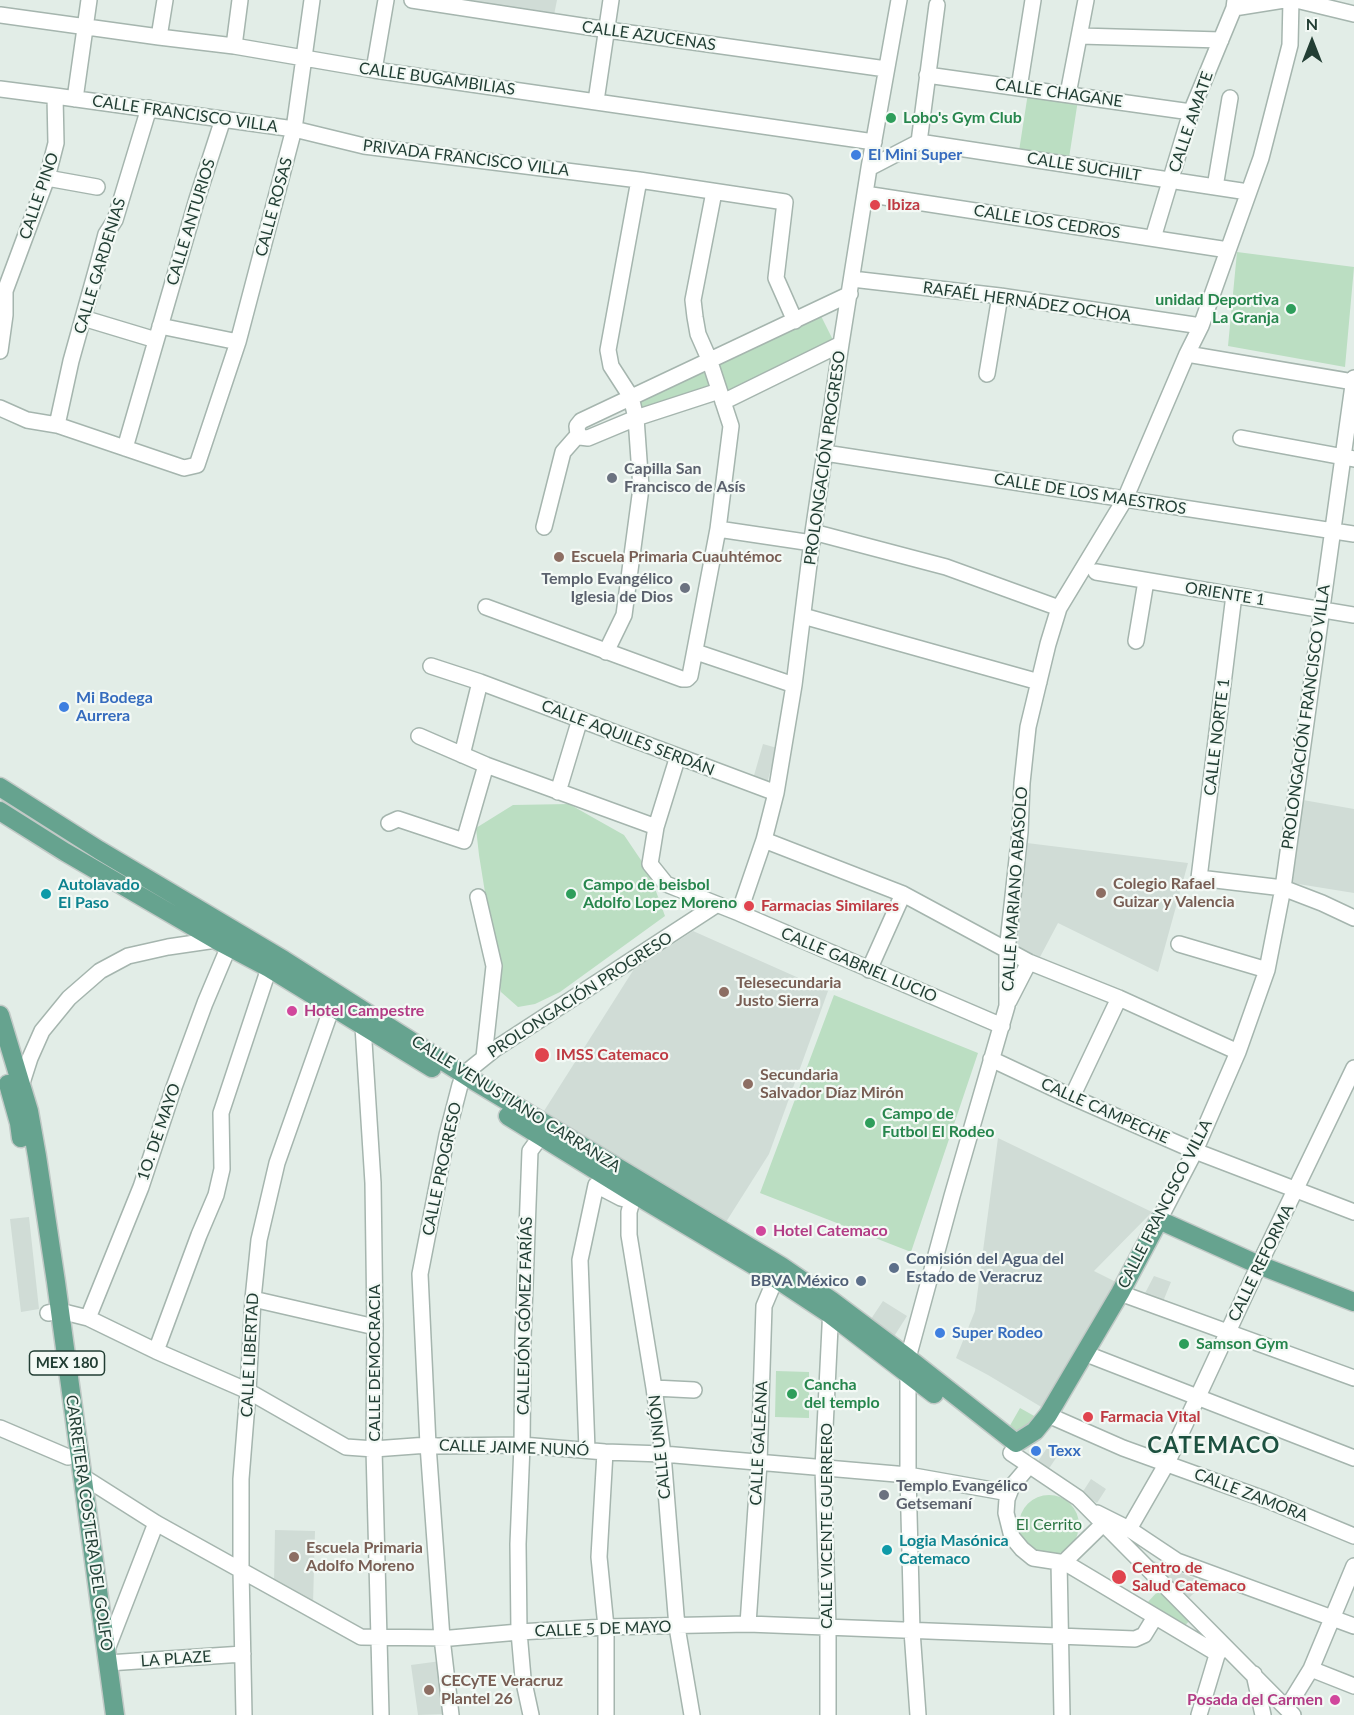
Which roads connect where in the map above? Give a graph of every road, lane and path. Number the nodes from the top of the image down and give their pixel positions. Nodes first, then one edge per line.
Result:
1 (89, 0) edge
2 (165, 0) edge
3 (240, 0) edge
4 (312, 0) edge
5 (386, 0) edge
6 (412, 0) edge
7 (611, 0) edge
8 (899, 0) edge
9 (1033, 0) edge
10 (1086, 0) edge
11 (1284, 0) edge
12 (1291, 0) edge
13 (1296, 0) edge
14 (1235, 4) edge
15 (937, 5) dead end
16 (1354, 14) edge
17 (0, 15) edge
18 (86, 27) junction
19 (608, 30) junction
20 (1080, 36) junction
21 (159, 38) junction
22 (1221, 40) junction
23 (234, 46) junction
24 (304, 57) junction
25 (886, 69) junction
26 (374, 70) junction
27 (927, 75) junction
28 (0, 88) edge
29 (1020, 88) junction
30 (1068, 94) junction
31 (56, 96) junction
32 (1230, 98) dead end
33 (75, 99) junction
34 (596, 101) junction
35 (149, 108) junction
36 (1191, 112) junction
37 (223, 119) junction
38 (294, 129) junction
39 (874, 142) junction
40 (919, 142) junction
41 (869, 168) junction
42 (47, 178) junction
43 (639, 180) junction
44 (1170, 180) junction
45 (97, 186) dead end
46 (1215, 187) junction
47 (714, 192) junction
48 (1248, 192) junction
49 (865, 194) junction
50 (1154, 238) junction
51 (1228, 250) junction
52 (851, 286) junction
53 (2, 291) edge
54 (1000, 296) junction
55 (83, 318) junction
56 (795, 321) junction
57 (1201, 326) junction
58 (158, 333) junction
59 (238, 342) junction
60 (842, 344) junction
61 (0, 351) edge
62 (1187, 354) junction
63 (709, 359) junction
64 (987, 374) dead end
65 (1354, 381) edge
66 (631, 397) junction
67 (721, 397) junction
68 (0, 408) edge
69 (636, 418) junction
70 (57, 425) junction
71 (578, 435) junction
72 (1241, 438) dead end
73 (125, 448) junction
74 (825, 453) junction
75 (1348, 458) edge
76 (1125, 499) junction
77 (544, 527) dead end
78 (718, 529) junction
79 (1332, 531) junction
80 (1354, 534) edge
81 (813, 538) junction
82 (1096, 572) dead end
83 (1146, 580) junction
84 (1234, 595) junction
85 (486, 607) dead end
86 (1059, 608) junction
87 (1321, 610) junction
88 (1354, 615) edge
89 (803, 616) junction
90 (1136, 641) dead end
91 (606, 652) junction
92 (696, 652) junction
93 (432, 666) dead end
94 (480, 682) junction
95 (1039, 682) junction
96 (794, 685) junction
97 (580, 719) junction
98 (419, 736) dead end
99 (462, 755) junction
100 (678, 756) junction
101 (486, 765) junction
102 (0, 787) edge
103 (558, 792) junction
104 (776, 793) junction
105 (0, 811) edge
106 (394, 821) dead end
107 (656, 827) junction
108 (764, 840) junction
109 (1283, 888) junction
110 (903, 894) junction
111 (478, 897) dead end
112 (716, 905) junction
113 (739, 914) junction
114 (1354, 918) edge
115 (222, 943) junction
116 (1179, 944) dead end
117 (1007, 951) junction
118 (1029, 962) junction
119 (269, 968) junction
120 (869, 970) junction
121 (1267, 970) junction
122 (1119, 998) junction
123 (1007, 1006) junction
124 (332, 1007) junction
125 (0, 1015) edge
126 (366, 1019) junction
127 (1002, 1026) junction
128 (1238, 1052) junction
129 (0, 1056) edge
130 (991, 1059) junction
131 (1354, 1068) edge
132 (470, 1075) junction
133 (21, 1086) junction
134 (1072, 1097) junction
135 (542, 1136) junction
136 (1196, 1151) junction
137 (1296, 1190) junction
138 (637, 1193) junction
139 (1354, 1212) edge
140 (1159, 1220) junction
141 (1259, 1265) junction
142 (778, 1272) junction
143 (1120, 1293) junction
144 (1352, 1297) edge
145 (253, 1299) junction
146 (831, 1308) junction
147 (54, 1312) junction
148 (88, 1318) junction
149 (375, 1327) junction
150 (1228, 1331) junction
151 (156, 1352) junction
152 (1084, 1353) junction
153 (907, 1366) junction
154 (1354, 1378) edge
155 (654, 1388) junction
156 (694, 1390) dead end
157 (248, 1391) junction
158 (1197, 1397) junction
159 (1048, 1415) junction
160 (0, 1428) edge
161 (433, 1445) junction
162 (522, 1445) junction
163 (1013, 1448) junction
164 (374, 1449) junction
165 (587, 1450) junction
166 (605, 1452) junction
167 (663, 1454) junction
168 (68, 1457) junction
169 (1354, 1458) edge
170 (759, 1463) junction
171 (1167, 1463) junction
172 (1029, 1466) junction
173 (823, 1468) junction
174 (908, 1475) junction
175 (82, 1476) junction
176 (1009, 1493) junction
177 (1087, 1507) junction
178 (156, 1523) junction
179 (1102, 1524) junction
180 (1129, 1529) junction
181 (1354, 1536) edge
182 (1128, 1548) junction
183 (1177, 1561) junction
184 (1062, 1562) junction
185 (1354, 1566) edge
186 (241, 1570) junction
187 (1155, 1617) junction
188 (1333, 1619) junction
189 (748, 1624) junction
190 (828, 1626) junction
191 (1354, 1626) edge
192 (606, 1627) junction
193 (676, 1627) junction
194 (912, 1631) junction
195 (519, 1632) junction
196 (1061, 1636) junction
197 (378, 1637) junction
198 (446, 1638) junction
199 (1220, 1648) junction
200 (243, 1654) junction
201 (107, 1657) junction
202 (1311, 1669) junction
203 (1254, 1674) junction
204 (1354, 1686) edge
205 (1290, 1712) edge
206 (103, 1715) edge
207 (115, 1715) edge
208 (244, 1715) edge
209 (381, 1715) edge
210 (451, 1715) edge
211 (460, 1715) edge
212 (531, 1715) edge
213 (606, 1715) edge
214 (692, 1715) edge
215 (828, 1715) edge
216 (918, 1715) edge
217 (1062, 1715) edge
218 (1199, 1715) edge
219 (1263, 1715) edge

1 - 18 street
2 - 21 street
3 - 23 street
4 - 24 street, CALLE ROSAS
5 - 26 street
6 - 19 street, CALLE AZUCENAS
7 - 19 street
8 - 25 street, PROLONGACIÓN PROGRESO
9 - 29 street
10 - 20 street
11 - 14 street
12 - 48 street
13 - 16 street
14 - 22 street, CALLE AMATE
15 - 27 street
17 - 18 street, CALLE BUGAMBILIAS
18 - 21 street, CALLE BUGAMBILIAS
18 - 33 street
19 - 25 street, CALLE AZUCENAS
19 - 34 street
20 - 22 street
20 - 30 street
21 - 23 street, CALLE BUGAMBILIAS
22 - 36 street, CALLE AMATE
23 - 24 street, CALLE BUGAMBILIAS
24 - 26 street, CALLE BUGAMBILIAS
24 - 38 street, CALLE ROSAS
25 - 39 street, PROLONGACIÓN PROGRESO
26 - 34 street, CALLE BUGAMBILIAS
27 - 29 street, CALLE CHAGANE
27 - 40 street
28 - 31 street
29 - 30 street, CALLE CHAGANE
30 - 36 street, CALLE CHAGANE
31 - 33 street
31 - 42 street, CALLE PINO
32 - 46 street
33 - 35 street, CALLE FRANCISCO VILLA
34 - 39 street, CALLE BUGAMBILIAS
35 - 37 street, CALLE FRANCISCO VILLA
35 - 55 street, CALLE GARDENIAS
36 - 44 street, CALLE AMATE
37 - 38 street, CALLE FRANCISCO VILLA
37 - 58 street, CALLE ANTURIOS
38 - 43 street, PRIVADA FRANCISCO VILLA
38 - 59 street, CALLE ROSAS
39 - 41 street, PROLONGACIÓN PROGRESO
40 - 41 street
40 - 44 street, CALLE SUCHILT
41 - 49 street, PROLONGACIÓN PROGRESO
42 - 45 street
42 - 53 street, CALLE PINO
43 - 47 street
43 - 66 street
44 - 46 street, CALLE SUCHILT
44 - 50 street, CALLE AMATE
46 - 48 street, CALLE SUCHILT
47 - 56 street
47 - 63 street
48 - 51 street, CALLE MARIANO ABASOLO
49 - 50 street, CALLE LOS CEDROS
49 - 52 street, PROLONGACIÓN PROGRESO
50 - 51 street, CALLE LOS CEDROS
51 - 57 street, CALLE MARIANO ABASOLO
52 - 54 street, RAFAÉL HERNÁDEZ OCHOA
52 - 56 street
52 - 60 street, PROLONGACIÓN PROGRESO
53 - 61 street, CALLE PINO
54 - 57 street, RAFAÉL HERNÁDEZ OCHOA
54 - 64 street
55 - 58 street
55 - 70 street, CALLE GARDENIAS
56 - 63 street
57 - 62 street, CALLE MARIANO ABASOLO
58 - 59 street
58 - 73 street, CALLE ANTURIOS
59 - 73 street, CALLE ROSAS
60 - 67 street
60 - 74 street, PROLONGACIÓN PROGRESO
62 - 65 street
62 - 76 street, CALLE MARIANO ABASOLO
63 - 66 street
63 - 67 street
65 - 75 street, PROLONGACIÓN FRANCISCO VILLA
66 - 69 street
66 - 71 street
67 - 69 street
67 - 78 street
68 - 70 street
69 - 71 street
69 - 91 street
70 - 73 street
71 - 77 street
72 - 75 street
74 - 76 street, CALLE DE LOS MAESTROS
74 - 81 street, PROLONGACIÓN PROGRESO
75 - 79 street, PROLONGACIÓN FRANCISCO VILLA
76 - 79 street, CALLE DE LOS MAESTROS
76 - 86 street, CALLE MARIANO ABASOLO
78 - 81 street
78 - 92 street
79 - 80 street, CALLE DE LOS MAESTROS
79 - 87 street, PROLONGACIÓN FRANCISCO VILLA
81 - 86 street
81 - 89 street, PROLONGACIÓN PROGRESO
82 - 83 street, ORIENTE 1
83 - 84 street, ORIENTE 1
83 - 90 street
84 - 87 street, ORIENTE 1
84 - 109 street, CALLE NORTE 1
85 - 91 street
86 - 95 street, CALLE MARIANO ABASOLO
87 - 88 street, ORIENTE 1
87 - 109 street, PROLONGACIÓN FRANCISCO VILLA
89 - 95 street
89 - 96 street, PROLONGACIÓN PROGRESO
91 - 92 street
92 - 96 street
93 - 94 street, CALLE AQUILES SERDÁN
94 - 97 street, CALLE AQUILES SERDÁN
94 - 99 street
95 - 117 street, CALLE MARIANO ABASOLO
96 - 104 street, PROLONGACIÓN PROGRESO
97 - 100 street, CALLE AQUILES SERDÁN
97 - 103 street
98 - 99 street
99 - 101 street
100 - 104 street, CALLE AQUILES SERDÁN
100 - 107 street
101 - 103 street
101 - 106 street
102 - 126 main road, CALLE VENUSTIANO CARRANZA
103 - 107 street
104 - 108 street, PROLONGACIÓN PROGRESO
105 - 115 main road, CALLE VENUSTIANO CARRANZA
107 - 112 street, CALLE GABRIEL LUCIO
108 - 110 street
108 - 113 street, PROLONGACIÓN PROGRESO
109 - 114 street
109 - 121 street, PROLONGACIÓN FRANCISCO VILLA
110 - 117 street
110 - 120 street
111 - 132 street, CALLE PROGRESO
112 - 113 street, CALLE GABRIEL LUCIO
112 - 132 street, PROLONGACIÓN PROGRESO
113 - 120 street, CALLE GABRIEL LUCIO
115 - 119 main road, CALLE VENUSTIANO CARRANZA
115 - 133 street
115 - 148 street, 1O. DE MAYO
116 - 121 street
117 - 118 street
117 - 123 street, CALLE MARIANO ABASOLO
118 - 122 street
118 - 123 street
119 - 124 main road, CALLE VENUSTIANO CARRANZA
119 - 151 street
120 - 127 street, CALLE GABRIEL LUCIO
121 - 128 street, PROLONGACIÓN FRANCISCO VILLA
122 - 128 street
122 - 134 street
123 - 127 street, CALLE MARIANO ABASOLO
124 - 126 main road, CALLE VENUSTIANO CARRANZA
124 - 145 street, CALLE LIBERTAD
125 - 133 main road, CARRETERA COSTERA DEL GOLFO / MEX 180
126 - 132 main road, CALLE VENUSTIANO CARRANZA
126 - 149 street, CALLE DEMOCRACIA
127 - 130 street, CALLE MARIANO ABASOLO
128 - 136 street, CALLE FRANCISCO VILLA
129 - 147 main road, CARRETERA COSTERA DEL GOLFO / MEX 180
130 - 134 street, CALLE CAMPECHE
130 - 153 street, CALLE MARIANO ABASOLO
131 - 137 street, CALLE REFORMA
132 - 135 main road, CALLE VENUSTIANO CARRANZA
132 - 138 main road, CALLE VENUSTIANO CARRANZA
132 - 161 street, CALLE PROGRESO
133 - 147 main road, CARRETERA COSTERA DEL GOLFO / MEX 180
134 - 136 street, CALLE CAMPECHE
135 - 138 main road, CALLE VENUSTIANO CARRANZA
135 - 162 street, CALLEJÓN GÓMEZ FARÍAS
136 - 137 street, CALLE CAMPECHE
136 - 140 street, CALLE FRANCISCO VILLA
137 - 139 street, CALLE CAMPECHE
137 - 141 street, CALLE REFORMA
138 - 142 main road, CALLE VENUSTIANO CARRANZA
138 - 155 street, CALLE UNIÓN
138 - 165 street
140 - 141 main road
140 - 143 main road, CALLE FRANCISCO VILLA
141 - 144 main road
141 - 150 street, CALLE REFORMA
142 - 146 main road, CALLE VENUSTIANO CARRANZA
142 - 170 street, CALLE GALEANA
143 - 150 street
143 - 152 main road, CALLE FRANCISCO VILLA
145 - 149 street
145 - 157 street, CALLE LIBERTAD
146 - 153 main road, CALLE VENUSTIANO CARRANZA
146 - 173 street, CALLE VICENTE GUERRERO
147 - 148 street, CALLE JAIME NUNÓ
147 - 168 main road, CARRETERA COSTERA DEL GOLFO / MEX 180
147 - 175 main road, CARRETERA COSTERA DEL GOLFO / MEX 180
148 - 151 street, CALLE JAIME NUNÓ
149 - 164 street, CALLE DEMOCRACIA
150 - 154 street
150 - 158 street, CALLE REFORMA
151 - 157 street, CALLE JAIME NUNÓ
152 - 158 street
152 - 159 main road, CALLE FRANCISCO VILLA
153 - 163 main road, CALLE VENUSTIANO CARRANZA
153 - 174 street, CALLE MARIANO ABASOLO
155 - 156 street
155 - 167 street, CALLE UNIÓN
157 - 164 street, CALLE JAIME NUNÓ
157 - 186 street, CALLE LIBERTAD
158 - 169 street
158 - 171 street, CALLE REFORMA
159 - 163 main road, CALLE FRANCISCO VILLA
159 - 171 street, CALLE ZAMORA
160 - 168 street
161 - 162 street, CALLE JAIME NUNÓ
161 - 164 street, CALLE JAIME NUNÓ
161 - 198 street, CALLE PROGRESO
162 - 165 street, CALLE JAIME NUNÓ
162 - 195 street, CALLEJÓN GÓMEZ FARÍAS
163 - 172 street
164 - 197 street, CALLE DEMOCRACIA
165 - 166 street, CALLE JAIME NUNÓ
166 - 167 street, CALLE JAIME NUNÓ
166 - 192 street
167 - 170 street, CALLE JAIME NUNÓ
167 - 193 street, CALLE UNIÓN
168 - 206 main road, CARRETERA COSTERA DEL GOLFO / MEX 180
170 - 173 street, CALLE JAIME NUNÓ
170 - 189 street, CALLE GALEANA
171 - 180 street, CALLE REFORMA
171 - 181 street, CALLE ZAMORA
172 - 176 street
172 - 177 street
173 - 174 street, CALLE JAIME NUNÓ
173 - 190 street, CALLE VICENTE GUERRERO
174 - 176 street, CALLE JAIME NUNÓ
174 - 194 street, CALLE MARIANO ABASOLO
175 - 178 street, CALLE 5 DE MAYO
175 - 201 main road, CARRETERA COSTERA DEL GOLFO / MEX 180
176 - 184 street
177 - 179 street
177 - 180 street
178 - 186 street, CALLE 5 DE MAYO
178 - 201 street
179 - 182 street
179 - 184 street
180 - 183 street
182 - 183 street
182 - 199 street
183 - 188 street
184 - 187 street
184 - 196 street
185 - 188 street
186 - 197 street, CALLE 5 DE MAYO
186 - 200 street, CALLE LIBERTAD
187 - 196 street, CALLE 5 DE MAYO
187 - 199 street
188 - 191 street
188 - 202 street
189 - 190 street, CALLE 5 DE MAYO
189 - 193 street, CALLE 5 DE MAYO
190 - 194 street, CALLE 5 DE MAYO
190 - 215 street, CALLE VICENTE GUERRERO
192 - 193 street, CALLE 5 DE MAYO
192 - 195 street, CALLE 5 DE MAYO
192 - 213 street
193 - 214 street, CALLE UNIÓN
194 - 196 street, CALLE 5 DE MAYO
194 - 216 street, CALLE MARIANO ABASOLO
195 - 198 street, CALLE 5 DE MAYO
195 - 212 street, CALLEJÓN GÓMEZ FARÍAS
196 - 217 street
197 - 198 street, CALLE 5 DE MAYO
197 - 209 street, CALLE DEMOCRACIA
198 - 210 street, CALLE PROGRESO
198 - 211 street, CALLE PROGRESO
199 - 203 street
199 - 218 street
200 - 201 street, LA PLAZE
200 - 208 street, CALLE LIBERTAD
201 - 207 main road, CARRETERA COSTERA DEL GOLFO / MEX 180
202 - 204 street
202 - 205 street
203 - 205 street
203 - 219 street

